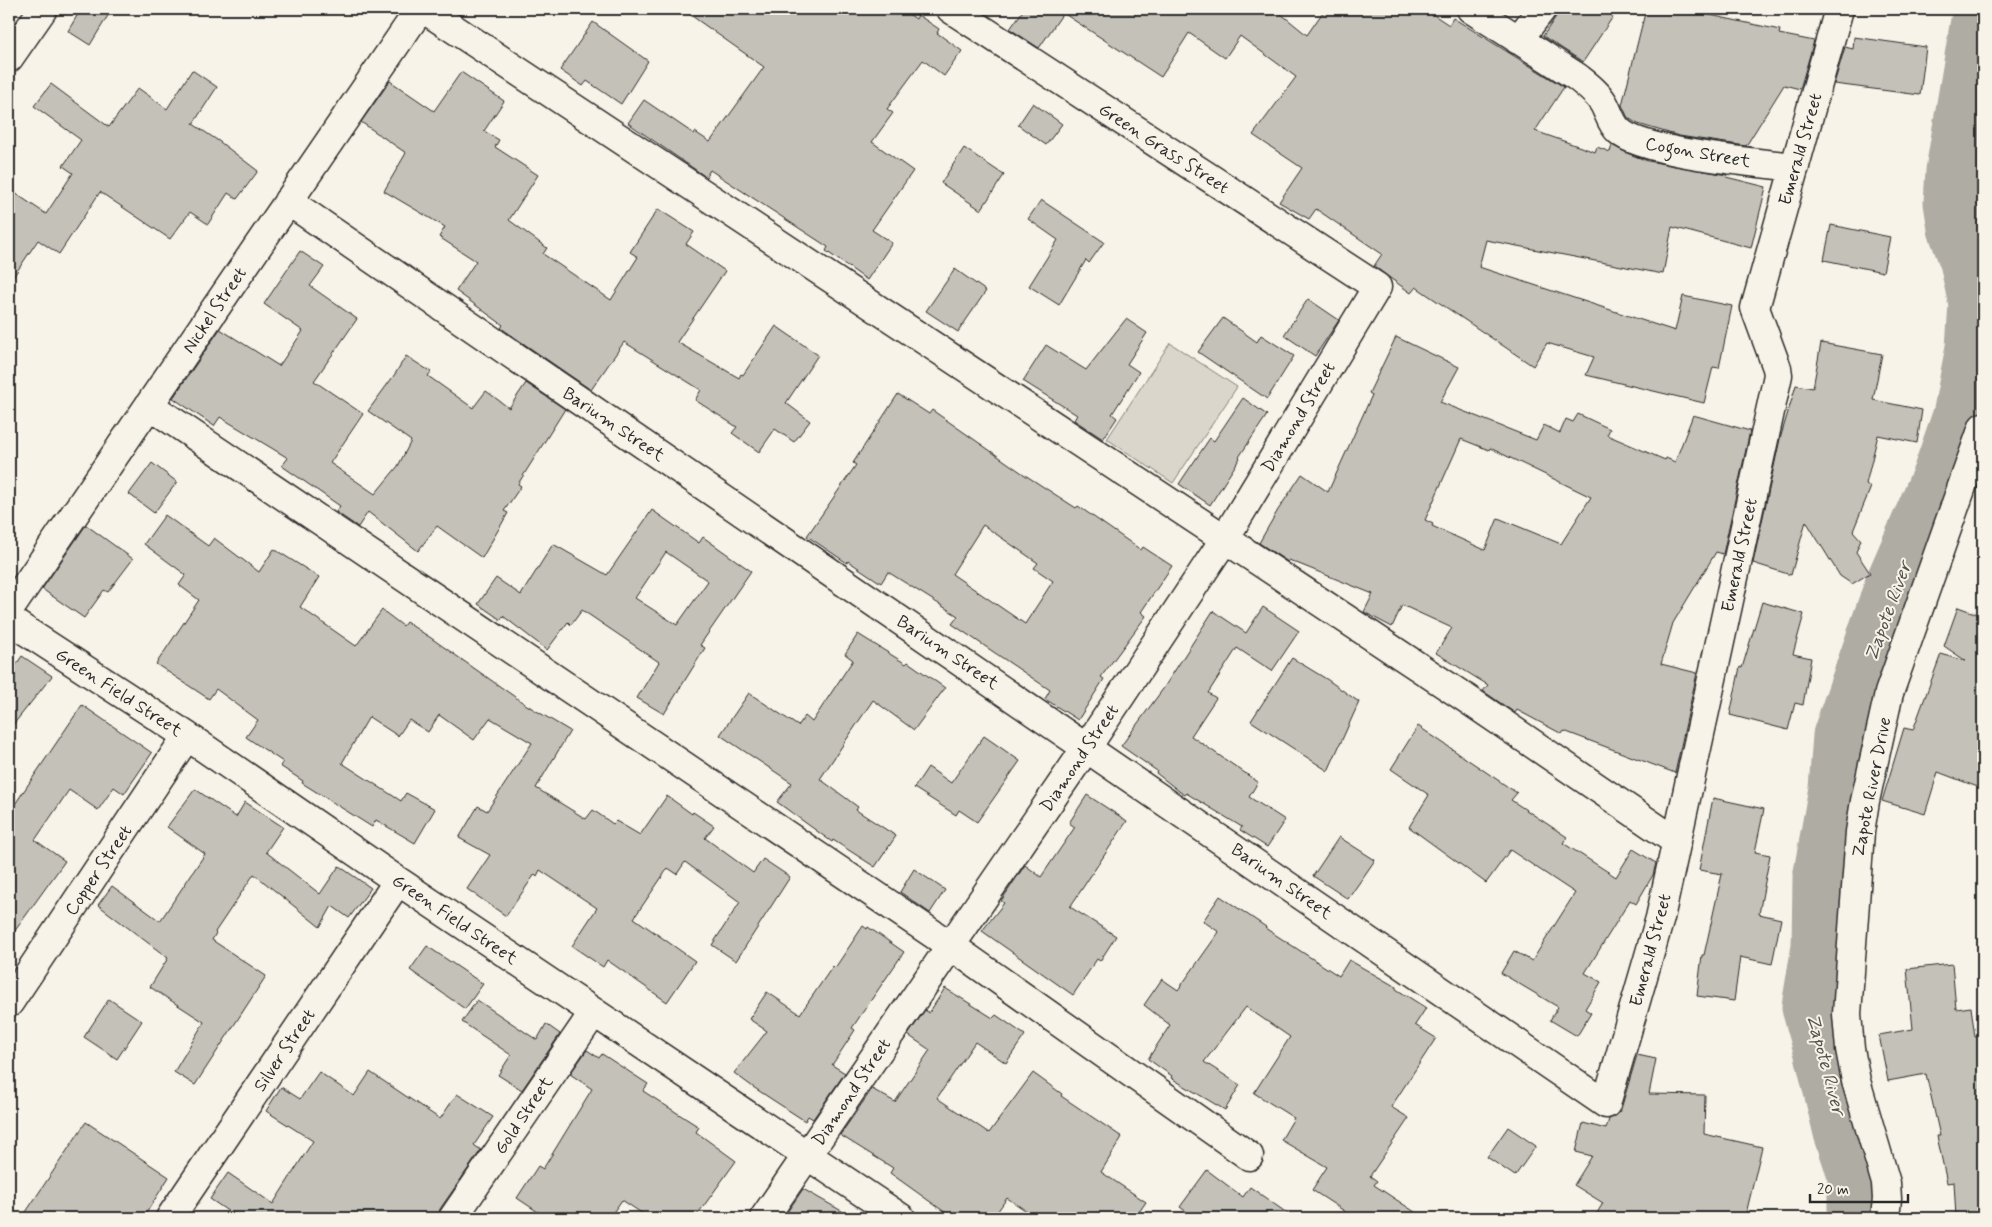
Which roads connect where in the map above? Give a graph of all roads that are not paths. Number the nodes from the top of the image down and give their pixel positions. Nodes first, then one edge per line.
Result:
1 (43, 9) edge
2 (420, 9) edge
3 (424, 9) edge
4 (951, 9) edge
5 (1471, 9) edge
6 (1542, 9) edge
7 (1839, 9) edge
8 (1518, 40) junction
9 (9, 58) edge
10 (1795, 168) junction
11 (288, 201) junction
12 (1377, 287) joint
13 (149, 405) junction
14 (1983, 427) edge
15 (1224, 540) junction
16 (9, 610) edge
17 (9, 620) edge
18 (187, 736) junction
19 (1087, 747) junction
20 (1677, 842) junction
21 (398, 881) junction
22 (951, 946) junction
23 (9, 1003) edge
24 (594, 1012) junction
25 (1606, 1104) joint
26 (808, 1155) junction
27 (1249, 1156) dead end
28 (170, 1218) edge
29 (453, 1218) edge
30 (764, 1218) edge
31 (900, 1218) edge
32 (1885, 1218) edge

1 - 9 street
2 - 11 street, Nickel Street
3 - 15 street
4 - 12 street, Green Grass Street
5 - 8 street, Cogon Street
6 - 8 street
7 - 10 street, Emerald Street
8 - 10 street, Cogon Street
10 - 20 street, Emerald Street
11 - 13 street, Nickel Street
11 - 19 street, Barium Street
12 - 15 street, Diamond Street
13 - 16 street, Nickel Street
13 - 22 street
14 - 32 street, Zapote River Drive
15 - 19 street, Diamond Street
15 - 20 street
17 - 18 street, Green Field Street
18 - 21 street, Green Field Street
18 - 23 street, Copper Street
19 - 22 street, Diamond Street
19 - 25 street, Barium Street
20 - 25 street, Emerald Street
21 - 24 street, Green Field Street
21 - 28 street, Silver Street
22 - 26 street, Diamond Street
22 - 27 street
24 - 26 street, Green Field Street
24 - 29 street, Gold Street
26 - 30 street, Diamond Street
26 - 31 street, Green Field Street

